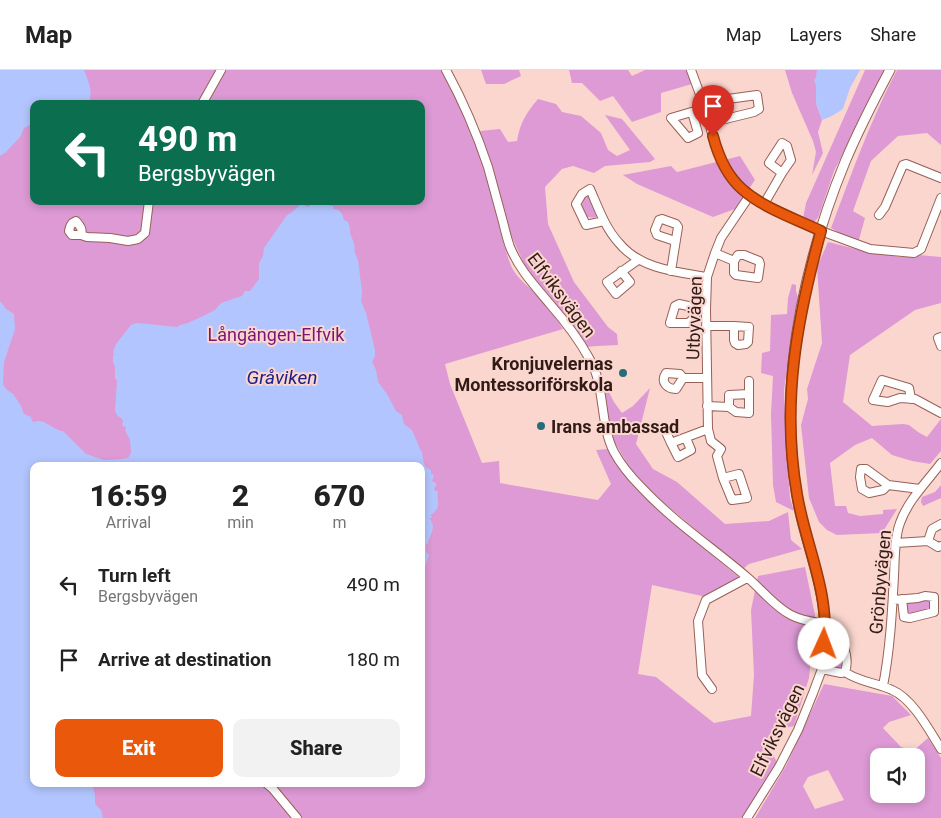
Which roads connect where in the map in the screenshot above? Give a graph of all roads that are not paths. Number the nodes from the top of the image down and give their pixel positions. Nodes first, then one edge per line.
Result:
1 (222, 70) edge
2 (446, 70) edge
3 (691, 70) edge
4 (890, 70) edge
5 (204, 100) edge
6 (705, 108) junction
7 (692, 112) dead end
8 (729, 118) dead end
9 (709, 123) junction
10 (782, 173) dead end
11 (941, 178) edge
12 (750, 195) junction
13 (941, 198) edge
14 (764, 204) junction
15 (148, 205) edge
16 (878, 215) dead end
17 (604, 221) junction
18 (821, 231) junction
19 (81, 235) dead end
20 (676, 241) dead end
21 (715, 253) junction
22 (638, 260) junction
23 (734, 261) dead end
24 (621, 271) dead end
25 (671, 271) junction
26 (707, 278) junction
27 (706, 326) junction
28 (734, 326) dead end
29 (941, 337) edge
30 (941, 346) edge
31 (683, 378) dead end
32 (707, 378) junction
33 (749, 381) dead end
34 (749, 394) junction
35 (911, 399) junction
36 (706, 406) junction
37 (729, 407) junction
38 (941, 413) edge
39 (708, 429) junction
40 (666, 432) dead end
41 (686, 438) junction
42 (671, 443) junction
43 (941, 463) edge
44 (723, 478) dead end
45 (888, 485) dead end
46 (920, 489) junction
47 (941, 524) edge
48 (896, 542) junction
49 (928, 542) junction
50 (941, 546) edge
51 (747, 578) junction
52 (902, 599) junction
53 (892, 600) junction
54 (825, 625) junction
55 (822, 669) junction
56 (845, 672) junction
57 (883, 686) junction
58 (712, 688) dead end
59 (941, 749) edge
60 (271, 787) edge
61 (298, 818) edge
62 (747, 818) edge

1 - 5 street
2 - 51 street, Elfviksvägen
3 - 6 street
4 - 18 main road
6 - 7 street
6 - 9 street
8 - 9 street
9 - 12 street
10 - 14 street
11 - 16 street
12 - 14 street
12 - 21 street, Utbyvägen
13 - 18 street
14 - 18 street
15 - 19 street
17 - 17 street
17 - 22 street
18 - 54 main road
20 - 25 street
21 - 23 street
21 - 26 street, Utbyvägen
22 - 24 street
22 - 25 street
25 - 26 street
26 - 27 street, Utbyvägen
27 - 28 street
27 - 32 street, Utbyvägen
29 - 30 street
31 - 32 street
32 - 36 street, Utbyvägen
33 - 34 street
34 - 37 street
34 - 37 street
35 - 35 street
35 - 38 street
36 - 37 street
36 - 39 street, Utbyvägen
39 - 41 street
39 - 44 street, Utbyvägen
40 - 42 street
41 - 42 street
41 - 42 street
43 - 46 street, Grönbyvägen
45 - 46 street
46 - 48 street, Grönbyvägen
47 - 49 street
48 - 49 street
48 - 53 street, Grönbyvägen
49 - 50 street
51 - 54 street, Elfviksvägen
51 - 58 street
52 - 52 street
52 - 53 street
53 - 57 street, Grönbyvägen
54 - 55 street, Elfviksvägen
54 - 56 street
55 - 56 street
55 - 62 street, Elfviksvägen
56 - 57 street
57 - 59 street
60 - 61 street

